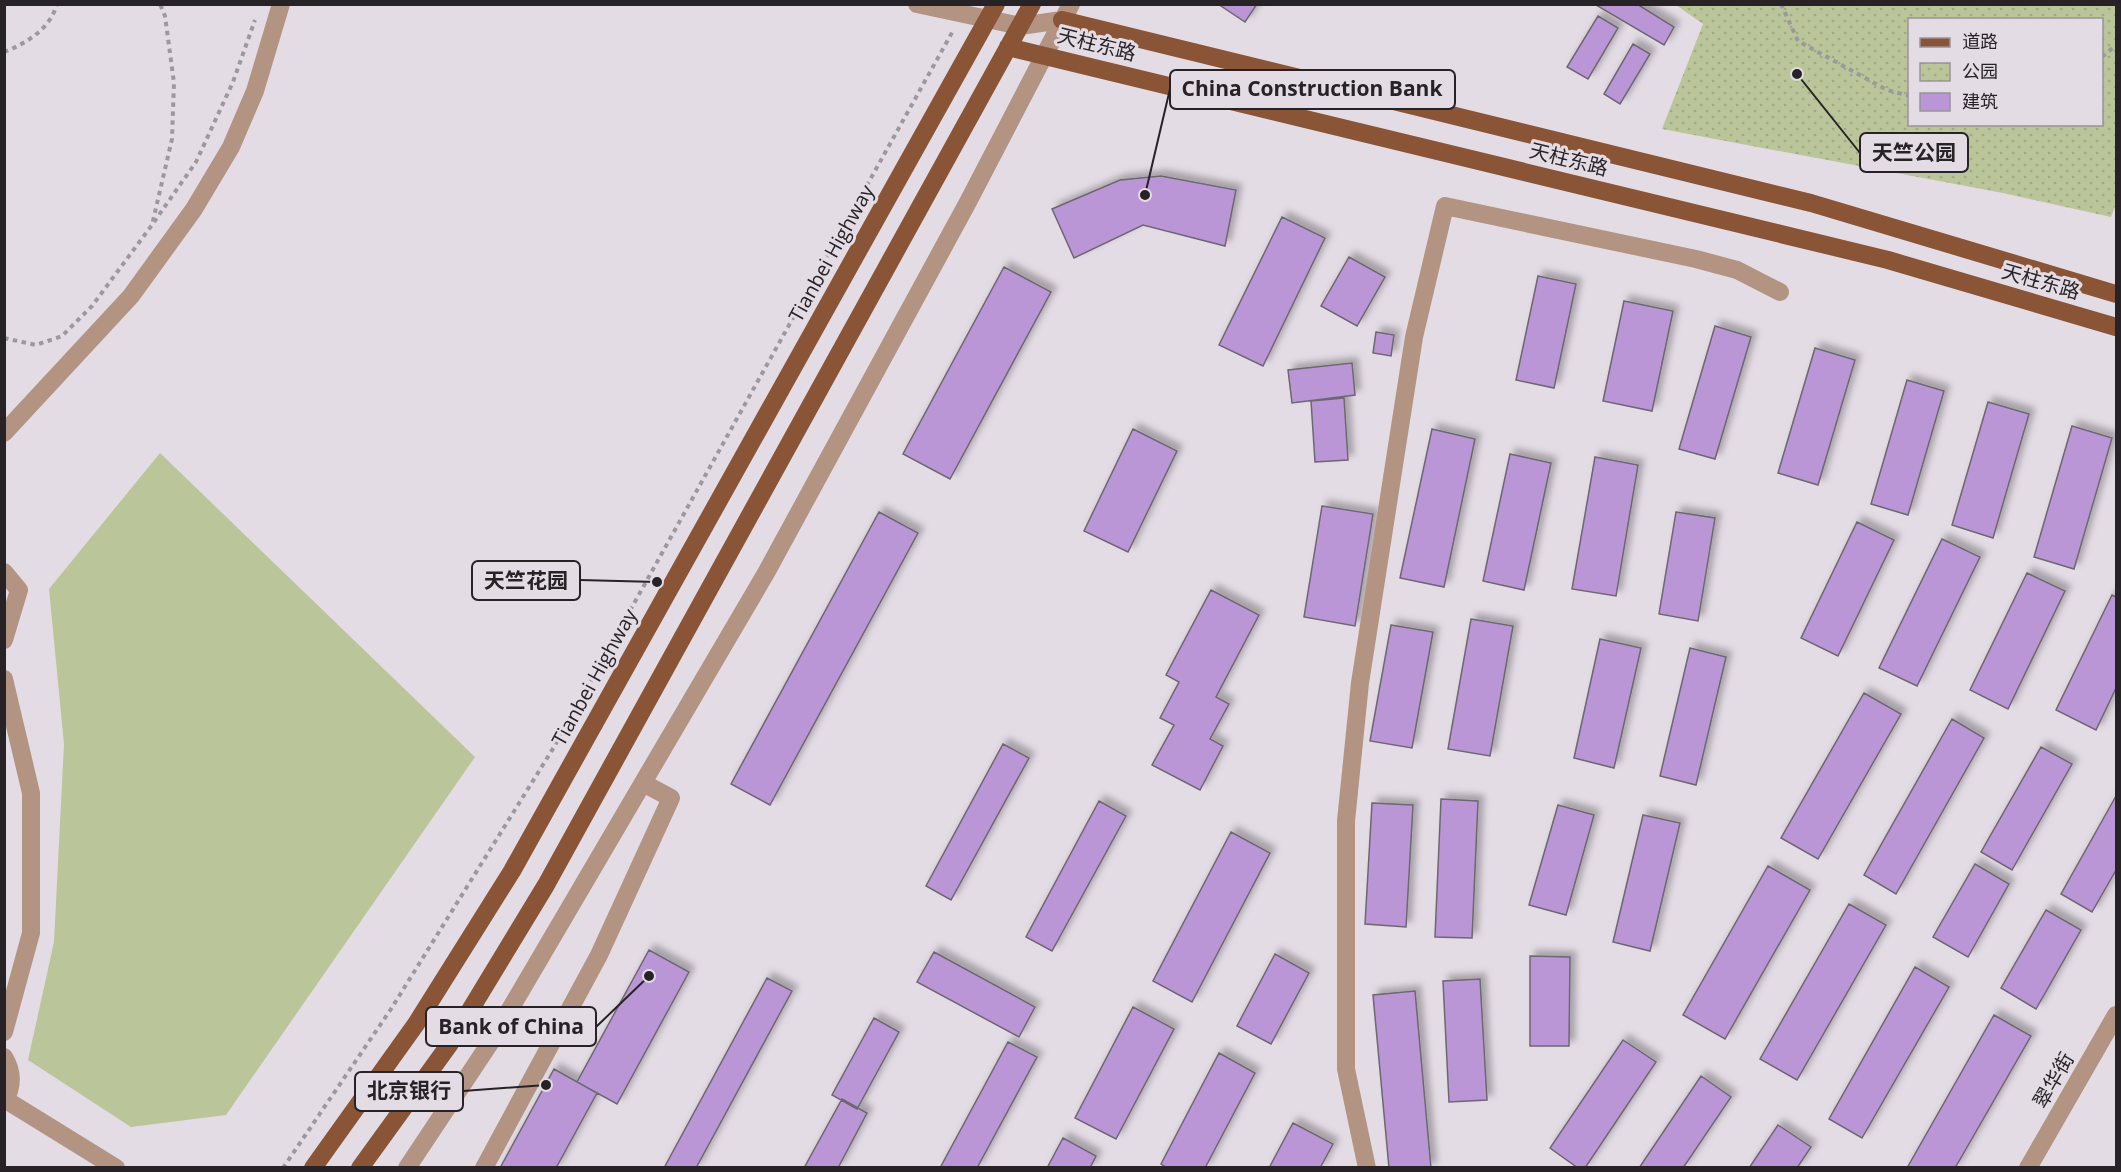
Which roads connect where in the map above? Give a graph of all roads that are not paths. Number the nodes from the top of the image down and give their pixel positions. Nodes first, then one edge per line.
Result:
1 (280, 4) edge
2 (917, 4) edge
3 (1032, 4) edge
4 (992, 11) edge
5 (1066, 12) edge
6 (1020, 26) junction
7 (1008, 47) junction
8 (1044, 54) junction
9 (1780, 292) dead end
10 (2116, 294) edge
11 (2116, 327) edge
12 (6, 429) edge
13 (4, 572) edge
14 (4, 640) edge
15 (4, 679) edge
16 (643, 783) junction
17 (2116, 1015) edge
18 (4, 1032) edge
19 (4, 1057) edge
20 (5, 1101) edge
21 (116, 1167) edge
22 (313, 1167) edge
23 (360, 1167) edge
24 (406, 1167) edge
25 (484, 1167) edge
26 (1367, 1167) edge
27 (2028, 1167) edge

1 - 12 street
2 - 4 street
3 - 6 main road
4 - 6 street
4 - 22 main road, Tianbei Highway
5 - 6 street
5 - 8 street
5 - 10 main road, 天柱东路
6 - 7 main road
7 - 8 main road, 天柱东路
7 - 23 main road
8 - 11 main road, 天柱东路
8 - 16 street
9 - 26 street
13 - 14 street
15 - 18 street
16 - 24 street
16 - 25 street
17 - 27 street, 翠华街
19 - 20 street
20 - 21 street

